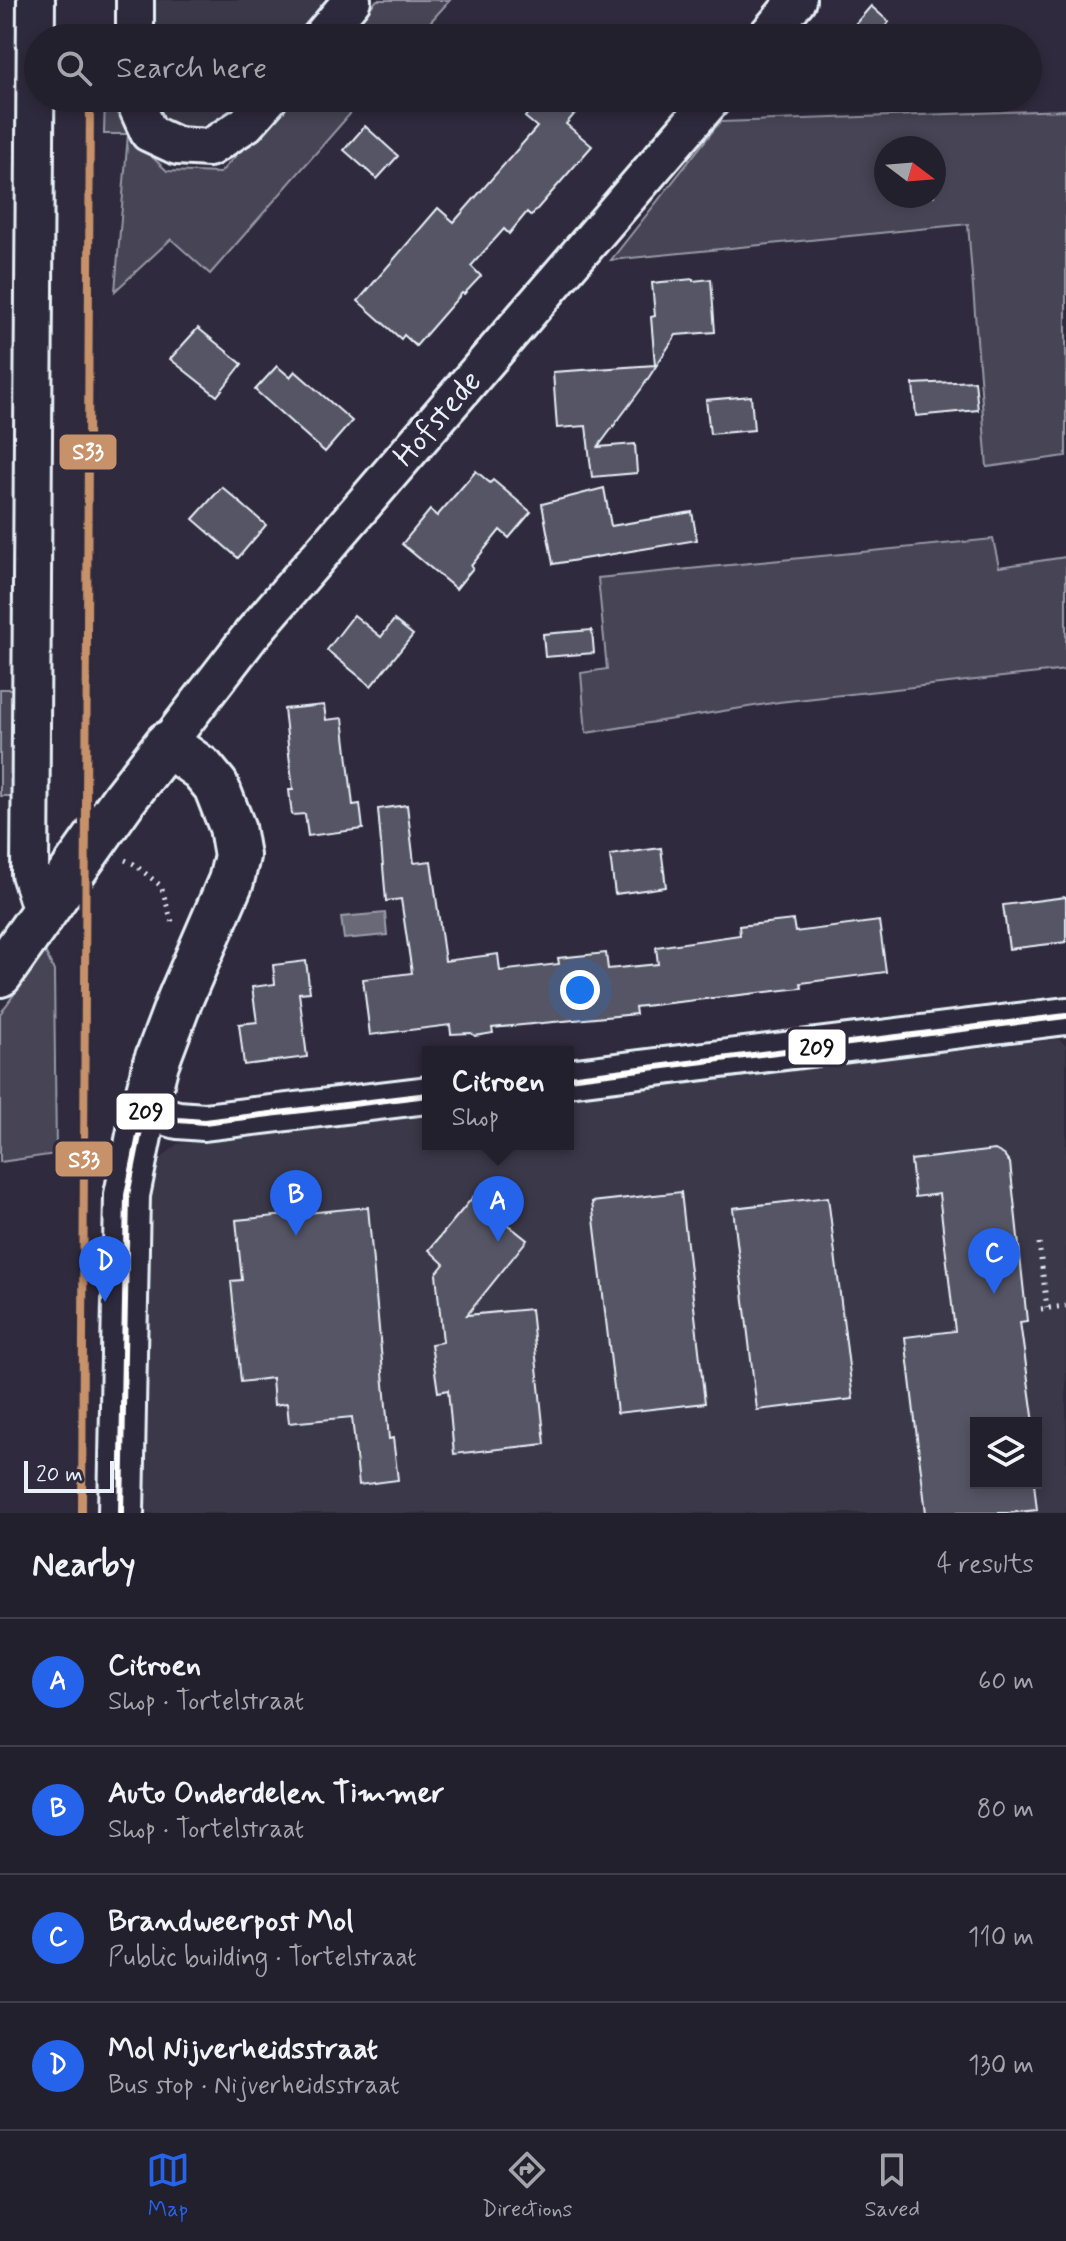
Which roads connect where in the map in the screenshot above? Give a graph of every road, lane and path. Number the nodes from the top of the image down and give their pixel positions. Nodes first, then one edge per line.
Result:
1 (36, 0) edge
2 (135, 0) edge
3 (352, 0) edge
4 (797, 0) edge
5 (36, 24) edge
6 (135, 24) edge
7 (332, 24) edge
8 (777, 24) edge
9 (35, 112) edge
10 (140, 112) edge
11 (257, 112) edge
12 (701, 112) edge
13 (167, 744) junction
14 (92, 843) junction
15 (43, 915) junction
16 (0, 974) edge
17 (189, 977) junction
18 (1066, 1016) edge
19 (574, 1077) edge
20 (422, 1096) edge
21 (144, 1111) junction
22 (1039, 1243) dead end
23 (1066, 1306) edge
24 (121, 1513) edge

1 - 5 street
2 - 6 street
3 - 7 street
4 - 8 street
9 - 15 street
10 - 11 street
12 - 13 street, Hofstede
13 - 14 main road
13 - 17 main road
14 - 15 main road
14 - 17 path
15 - 16 main road
17 - 21 main road
18 - 19 street
20 - 21 street
21 - 24 main road
22 - 23 path

